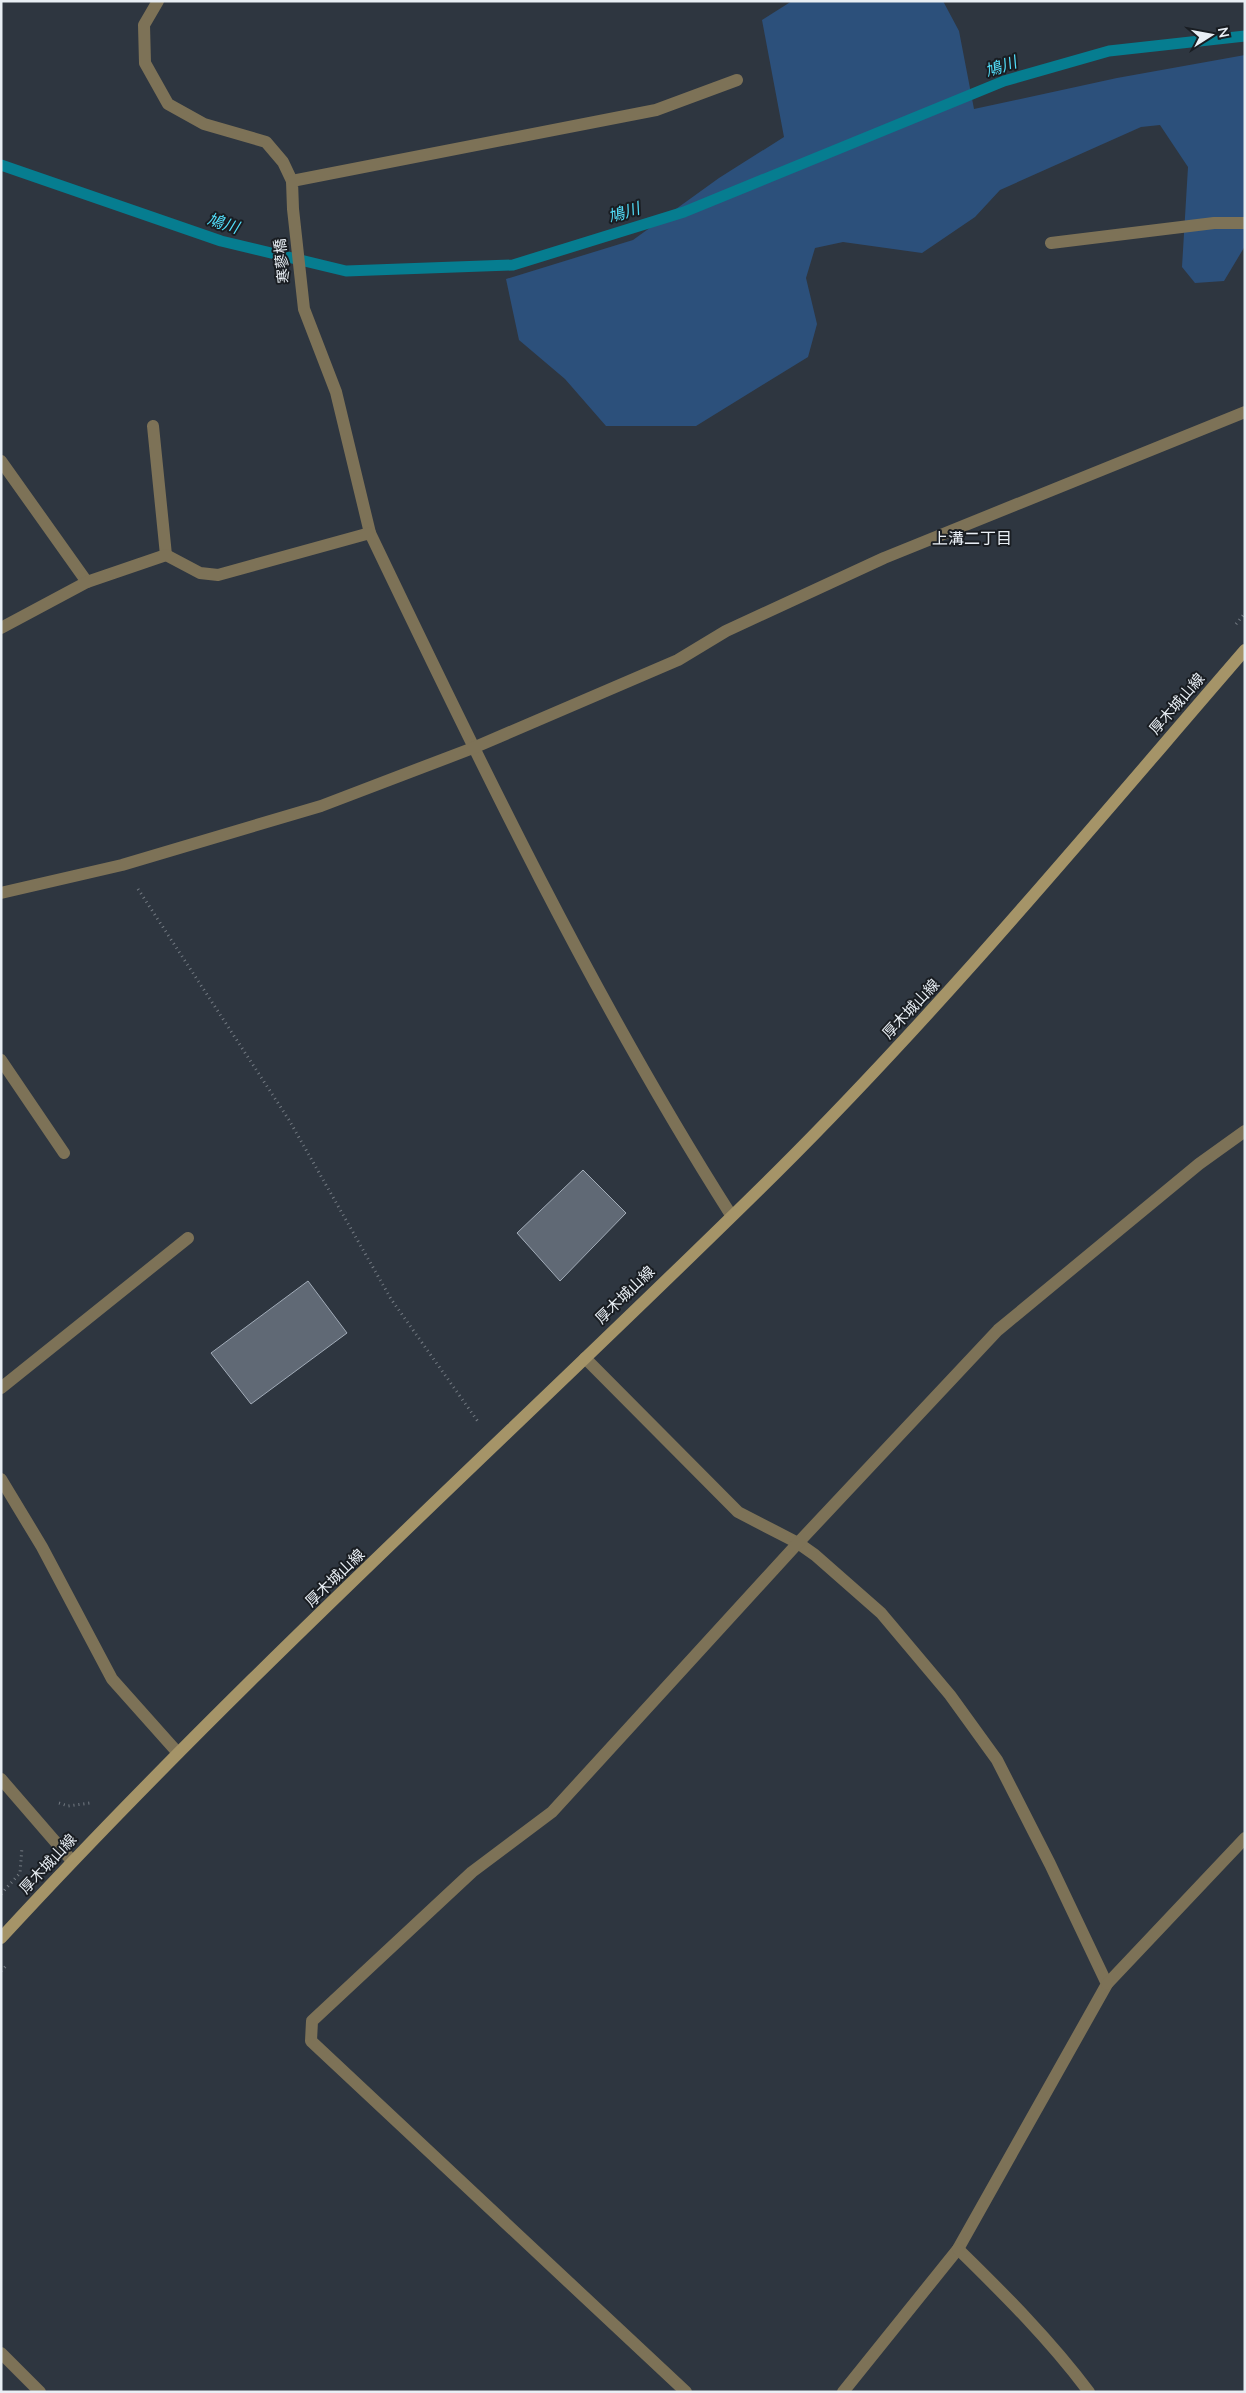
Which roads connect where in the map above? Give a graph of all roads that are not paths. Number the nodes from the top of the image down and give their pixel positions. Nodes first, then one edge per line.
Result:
1 (158, 1) edge
2 (737, 80) dead end
3 (292, 181) junction
4 (1245, 224) edge
5 (1051, 243) dead end
6 (1245, 412) edge
7 (153, 426) dead end
8 (1, 461) edge
9 (370, 533) junction
10 (166, 555) junction
11 (87, 582) junction
12 (1, 628) edge
13 (1245, 650) edge
14 (473, 748) junction
15 (1, 893) edge
16 (1, 1060) edge
17 (1245, 1131) edge
18 (64, 1153) dead end
19 (731, 1215) junction
20 (188, 1238) dead end
21 (585, 1358) junction
22 (1, 1388) edge
23 (1, 1479) edge
24 (798, 1543) junction
25 (178, 1753) junction
26 (1, 1779) edge
27 (1245, 1838) edge
28 (72, 1861) junction
29 (1, 1938) edge
30 (1106, 1984) junction
31 (958, 2249) junction
32 (1, 2353) edge
33 (40, 2392) edge
34 (686, 2392) edge
35 (843, 2392) edge
36 (1089, 2392) edge

1 - 3 street
2 - 3 street
3 - 9 street, 寒蓼橋
4 - 5 street
6 - 14 street
7 - 10 street
8 - 11 street
9 - 10 street
9 - 14 street, 寒蓼橋
10 - 11 street
11 - 12 street
13 - 19 main road, 厚木城山線
14 - 15 street
14 - 19 street, 寒蓼橋
16 - 18 street
17 - 24 street
19 - 21 main road, 厚木城山線
20 - 22 street
21 - 24 street
21 - 25 main road, 厚木城山線
23 - 25 street
24 - 30 street
24 - 34 street
25 - 28 main road, 厚木城山線
26 - 28 street
27 - 30 street
28 - 29 main road, 厚木城山線
30 - 31 street
31 - 35 street
31 - 36 street
32 - 33 street

